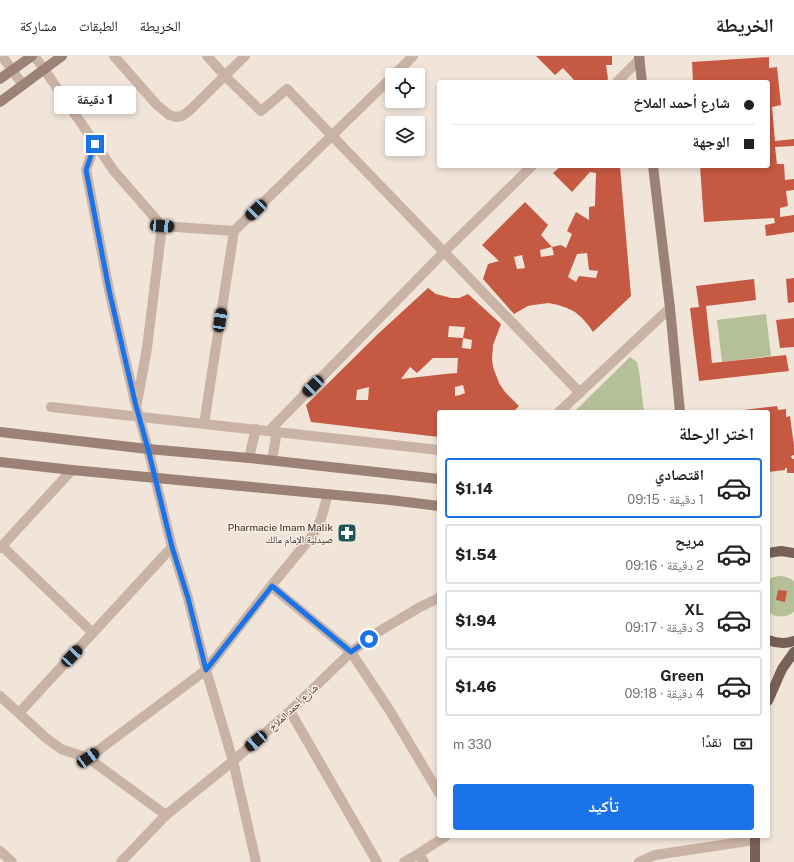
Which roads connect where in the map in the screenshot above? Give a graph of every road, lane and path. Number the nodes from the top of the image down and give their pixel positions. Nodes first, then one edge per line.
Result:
1 (2, 56) edge
2 (33, 56) edge
3 (62, 56) edge
4 (114, 56) edge
5 (207, 56) edge
6 (245, 56) edge
7 (413, 56) edge
8 (640, 58) edge
9 (401, 68) edge
10 (44, 69) junction
11 (12, 70) junction
12 (225, 76) junction
13 (0, 79) edge
14 (619, 80) edge
15 (642, 80) edge
16 (385, 84) edge
17 (23, 85) junction
18 (0, 102) edge
19 (332, 136) junction
20 (95, 144) junction
21 (530, 168) edge
22 (652, 168) edge
23 (162, 226) junction
24 (234, 231) junction
25 (444, 252) junction
26 (670, 308) junction
27 (580, 393) junction
28 (136, 406) junction
29 (51, 407) dead end
30 (561, 410) edge
31 (680, 410) edge
32 (139, 417) junction
33 (204, 424) junction
34 (256, 429) junction
35 (273, 431) junction
36 (0, 432) edge
37 (148, 449) junction
38 (437, 450) edge
39 (249, 458) junction
40 (272, 460) junction
41 (0, 462) edge
42 (72, 470) junction
43 (154, 477) junction
44 (437, 479) edge
45 (328, 494) junction
46 (437, 506) edge
47 (1, 547) edge
48 (172, 547) junction
49 (770, 547) edge
50 (781, 551) junction
51 (770, 553) edge
52 (794, 553) edge
53 (272, 586) junction
54 (437, 599) edge
55 (93, 633) junction
56 (770, 641) edge
57 (794, 641) edge
58 (351, 652) junction
59 (794, 652) edge
60 (206, 670) junction
61 (0, 696) edge
62 (770, 696) edge
63 (290, 711) junction
64 (19, 713) junction
65 (88, 758) junction
66 (233, 762) junction
67 (437, 790) edge
68 (166, 816) junction
69 (444, 838) edge
70 (755, 838) edge
71 (0, 851) edge
72 (421, 858) edge
73 (12, 862) edge
74 (121, 862) edge
75 (256, 862) edge
76 (377, 862) edge
77 (404, 862) edge
78 (639, 862) edge
79 (755, 862) edge

1 - 11 street
2 - 10 street
2 - 11 main road
3 - 10 main road
4 - 12 street
5 - 12 street
6 - 12 street
7 - 9 street
8 - 14 street
8 - 15 main road
10 - 17 main road
10 - 20 street
11 - 13 main road
11 - 17 street
12 - 19 street
16 - 19 street
17 - 18 main road
19 - 24 street
19 - 25 street
20 - 23 street
20 - 28 street
21 - 25 street
22 - 26 main road
23 - 24 street
23 - 28 street
24 - 33 street
25 - 27 street
25 - 35 street
26 - 27 street
26 - 31 main road
27 - 30 street
28 - 32 street
29 - 32 street
32 - 33 street
32 - 37 street
33 - 34 street
34 - 35 street
34 - 39 street
35 - 38 street
35 - 40 street
36 - 37 main road
37 - 39 main road
37 - 43 street
39 - 40 main road
40 - 44 main road
41 - 42 main road
42 - 43 main road
42 - 47 street
43 - 45 main road
43 - 48 street
45 - 46 main road
45 - 53 street
47 - 55 street
48 - 55 street
48 - 60 street
49 - 50 main road
50 - 51 main road
50 - 52 main road
53 - 58 street
53 - 60 street
54 - 58 street, شارع أحمد الملاخ
55 - 64 street
56 - 57 main road
58 - 63 street, شارع أحمد الملاخ
58 - 67 street
59 - 62 main road
60 - 65 street
60 - 66 street
61 - 64 street
63 - 66 street, شارع أحمد الملاخ
63 - 76 street
64 - 65 street
65 - 68 street
66 - 68 street, شارع أحمد الملاخ
66 - 75 street
68 - 74 street, شارع أحمد الملاخ
69 - 72 street
70 - 78 street
70 - 79 main road
71 - 73 street
72 - 77 street

